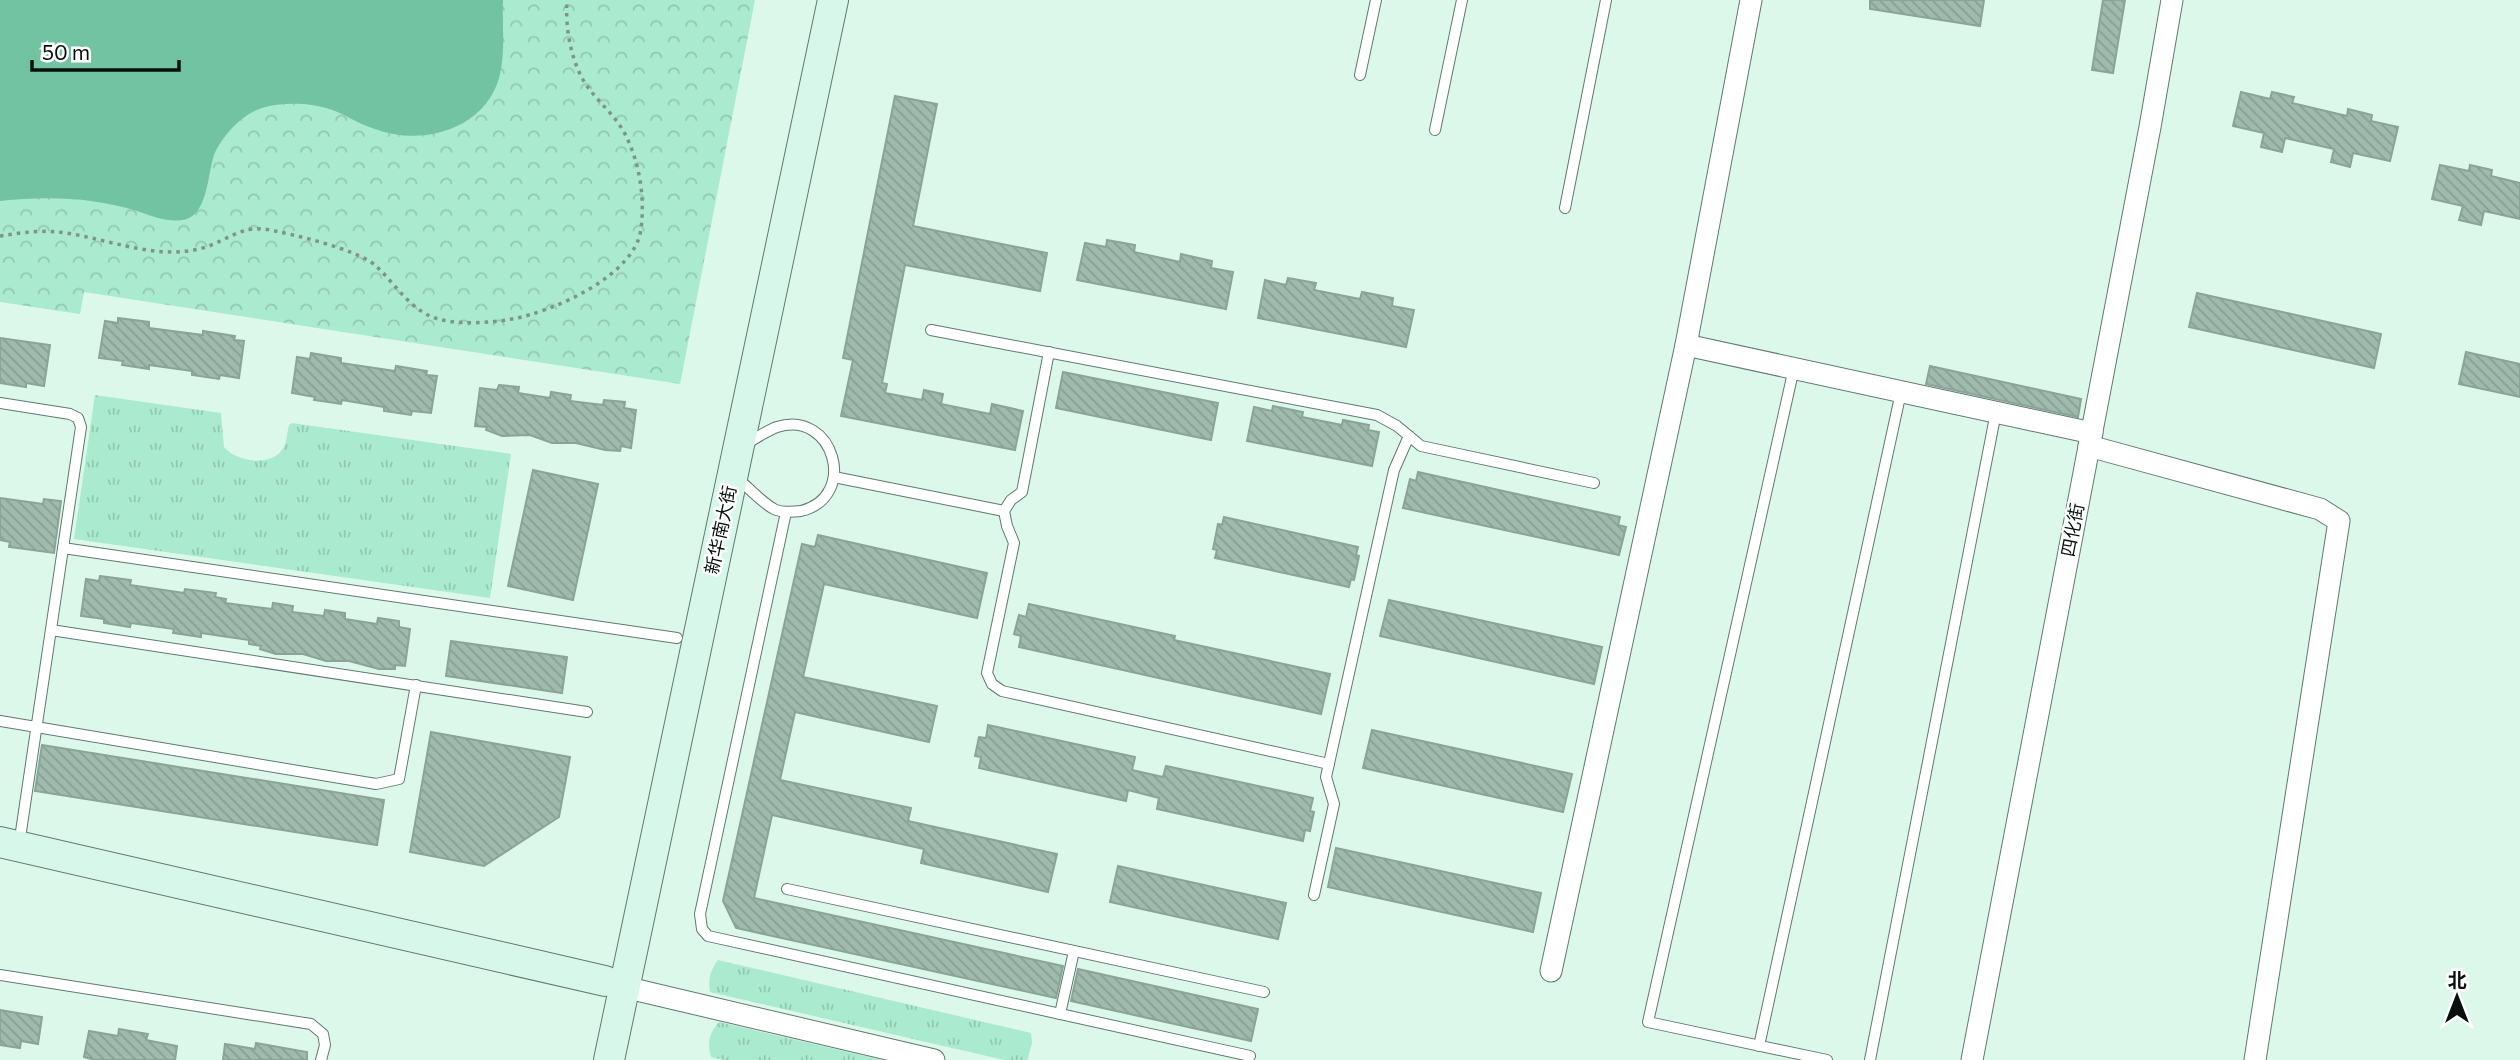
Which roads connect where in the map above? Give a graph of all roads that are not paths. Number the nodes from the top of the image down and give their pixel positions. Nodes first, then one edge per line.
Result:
1 (812, 0) edge
2 (833, 0) edge
3 (1376, 0) edge
4 (1462, 0) edge
5 (1606, 0) edge
6 (1751, 0) edge
7 (2172, 0) edge
8 (1360, 75) dead end
9 (1435, 130) dead end
10 (1565, 208) dead end
11 (931, 330) dead end
12 (1686, 345) junction
13 (1048, 352) junction
14 (1794, 368) junction
15 (1901, 392) junction
16 (0, 404) edge
17 (1996, 412) junction
18 (1409, 436) junction
19 (2091, 440) junction
20 (736, 461) junction
21 (834, 477) junction
22 (1594, 483) dead end
23 (1004, 511) junction
24 (786, 512) junction
25 (63, 548) junction
26 (51, 630) junction
27 (677, 638) junction
28 (416, 685) junction
29 (587, 712) dead end
30 (0, 722) edge
31 (36, 727) junction
32 (1329, 764) junction
33 (9, 844) edge
34 (787, 890) dead end
35 (1314, 895) dead end
36 (1074, 951) junction
37 (1551, 971) dead end
38 (0, 975) edge
39 (615, 984) junction
40 (1264, 992) dead end
41 (1060, 1014) junction
42 (1759, 1046) junction
43 (1250, 1056) dead end
44 (1796, 1057) edge
45 (321, 1060) edge
46 (588, 1060) edge
47 (609, 1060) edge
48 (934, 1060) edge
49 (1827, 1060) edge
50 (1870, 1060) edge
51 (1972, 1060) edge
52 (2255, 1060) edge

1 - 27 main road, 新华南大街
2 - 20 main road, 新华南大街
3 - 8 lane
4 - 9 lane
5 - 10 lane
6 - 12 street
7 - 19 street, 四化街
11 - 13 lane
12 - 14 street
12 - 37 street
13 - 18 lane
13 - 23 lane
14 - 15 street
14 - 42 lane
15 - 17 street
15 - 42 lane
16 - 25 lane
17 - 19 street
17 - 50 lane
18 - 22 lane
18 - 32 lane
19 - 51 street, 四化街
19 - 52 street
20 - 21 lane
20 - 24 lane
20 - 39 main road, 新华南大街
21 - 23 lane
21 - 24 lane
23 - 32 lane
24 - 41 lane
25 - 26 lane
25 - 27 lane
26 - 28 lane
26 - 31 lane
27 - 39 main road, 新华南大街
28 - 29 lane
28 - 31 lane
30 - 31 lane
31 - 33 lane
32 - 35 lane
33 - 39 main road
34 - 36 lane
36 - 40 lane
36 - 41 lane
38 - 45 lane
39 - 46 main road, 新华南大街
39 - 47 main road, 新华南大街
39 - 48 street
41 - 43 lane
42 - 44 lane
44 - 49 lane

